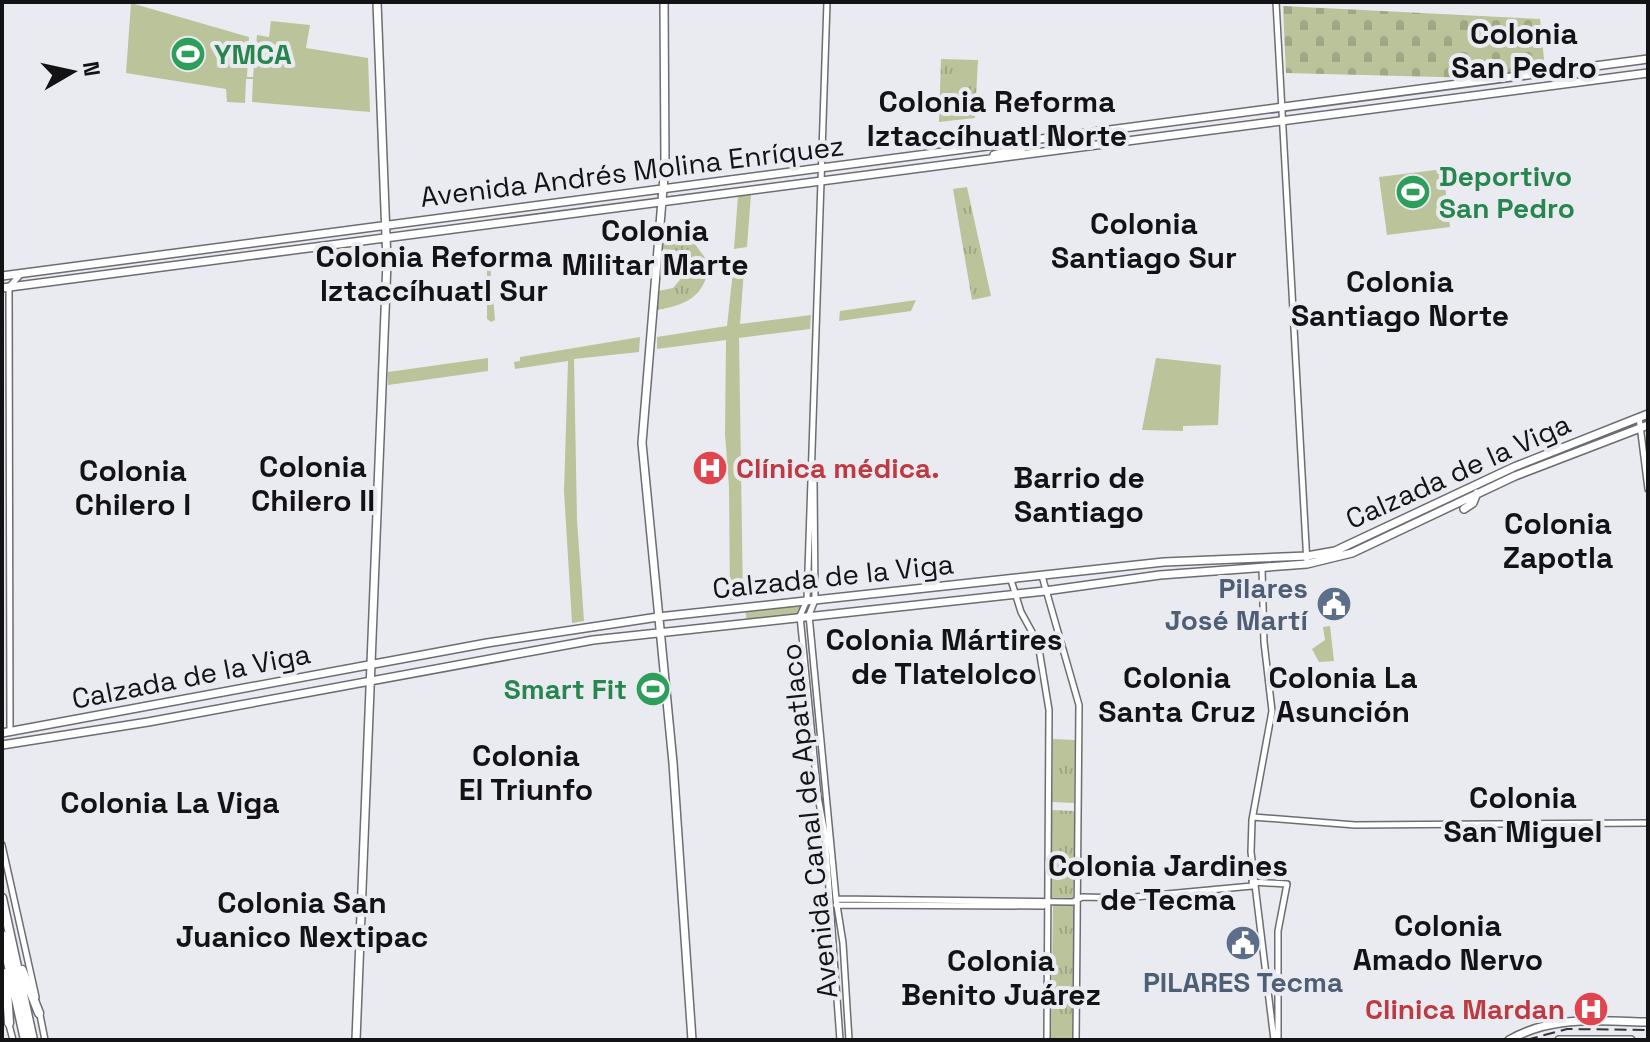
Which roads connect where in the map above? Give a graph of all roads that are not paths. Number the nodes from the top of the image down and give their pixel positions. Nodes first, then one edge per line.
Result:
1 (377, 2) edge
2 (664, 2) edge
3 (827, 2) edge
4 (1276, 2) edge
5 (1648, 59) edge
6 (1648, 73) edge
7 (1282, 107) junction
8 (1283, 121) junction
9 (1057, 137) junction
10 (969, 162) junction
11 (823, 168) junction
12 (822, 182) junction
13 (663, 189) junction
14 (662, 201) junction
15 (387, 225) junction
16 (388, 238) junction
17 (22, 273) junction
18 (2, 276) edge
19 (6, 288) edge
20 (1648, 414) edge
21 (1639, 417) junction
22 (1644, 426) edge
23 (1648, 489) edge
24 (1477, 493) junction
25 (1464, 509) dead end
26 (1387, 530) junction
27 (1307, 560) junction
28 (1159, 563) junction
29 (1262, 568) junction
30 (1160, 575) junction
31 (1042, 576) junction
32 (1011, 580) junction
33 (1045, 591) junction
34 (1016, 594) junction
35 (811, 600) junction
36 (744, 607) junction
37 (804, 615) junction
38 (658, 617) junction
39 (745, 623) junction
40 (659, 631) junction
41 (518, 638) junction
42 (521, 653) junction
43 (371, 666) junction
44 (370, 681) junction
45 (6, 733) edge
46 (2, 745) edge
47 (1254, 789) dead end
48 (1256, 799) junction
49 (1253, 817) junction
50 (1648, 823) edge
51 (2, 845) edge
52 (1252, 884) junction
53 (2, 898) edge
54 (1077, 900) junction
55 (833, 902) junction
56 (1048, 902) junction
57 (2, 935) edge
58 (1262, 951) junction
59 (10, 956) junction
60 (1278, 957) junction
61 (2, 992) edge
62 (39, 1013) junction
63 (1648, 1022) edge
64 (9, 1023) junction
65 (13, 1040) edge
66 (25, 1040) edge
67 (33, 1040) edge
68 (45, 1040) edge
69 (356, 1040) edge
70 (692, 1040) edge
71 (840, 1040) edge
72 (849, 1040) edge
73 (1047, 1040) edge
74 (1076, 1040) edge
75 (1276, 1040) edge
76 (1509, 1040) edge
77 (1559, 1040) edge
78 (1631, 1040) edge

1 - 15 main road
2 - 13 main road
3 - 11 street
4 - 7 street
5 - 7 main road, Avenida Andrés Molina Enríquez
6 - 8 main road, Avenida Andrés Molina Enríquez
7 - 8 street
7 - 9 main road, Avenida Andrés Molina Enríquez
8 - 10 main road, Avenida Andrés Molina Enríquez
8 - 27 street
9 - 10 main road
9 - 11 main road, Avenida Andrés Molina Enríquez
10 - 12 main road, Avenida Andrés Molina Enríquez
11 - 12 street
11 - 13 main road, Avenida Andrés Molina Enríquez
12 - 14 main road, Avenida Andrés Molina Enríquez
12 - 35 street
13 - 14 main road
13 - 15 main road, Avenida Andrés Molina Enríquez
14 - 16 main road, Avenida Andrés Molina Enríquez
14 - 38 main road
15 - 16 main road
15 - 17 main road, Avenida Andrés Molina Enríquez
16 - 19 main road, Avenida Andrés Molina Enríquez
16 - 43 main road
17 - 18 main road, Avenida Andrés Molina Enríquez
17 - 19 street
19 - 45 street
20 - 21 main road, Calzada de la Viga
21 - 22 street
21 - 26 main road, Calzada de la Viga
22 - 23 street
22 - 24 main road, Calzada de la Viga
24 - 25 main road
24 - 26 main road, Calzada de la Viga
26 - 27 main road, Calzada de la Viga
27 - 28 main road, Calzada de la Viga
27 - 29 main road, Calzada de la Viga
28 - 30 main road
28 - 31 main road, Calzada de la Viga
29 - 30 main road, Calzada de la Viga
29 - 48 street
30 - 33 main road, Calzada de la Viga
31 - 32 main road, Calzada de la Viga
31 - 33 street
32 - 34 street
32 - 35 main road, Calzada de la Viga
33 - 34 main road, Calzada de la Viga
33 - 54 street
34 - 37 main road, Calzada de la Viga
34 - 56 street
35 - 36 main road, Calzada de la Viga
35 - 37 street, Avenida Canal de Apatlaco
36 - 38 main road, Calzada de la Viga
36 - 39 main road
37 - 39 main road, Calzada de la Viga
37 - 55 street, Avenida Canal de Apatlaco
38 - 40 main road
38 - 41 main road, Calzada de la Viga
39 - 40 main road, Calzada de la Viga
40 - 42 main road, Calzada de la Viga
40 - 70 main road
41 - 42 main road
41 - 43 main road, Calzada de la Viga
42 - 44 main road, Calzada de la Viga
43 - 44 main road
43 - 45 main road, Calzada de la Viga
44 - 46 main road, Calzada de la Viga
44 - 69 main road
47 - 48 street
48 - 49 street
49 - 50 street
49 - 52 street
51 - 62 street
52 - 54 street
52 - 58 street
52 - 60 street
53 - 59 highway
54 - 56 street
54 - 74 street
55 - 56 street
55 - 71 street, Avenida Canal de Apatlaco
55 - 72 street, Avenida Canal de Apatlaco
56 - 73 street
57 - 59 highway
58 - 60 street
58 - 75 street
59 - 62 highway
59 - 64 highway
59 - 66 highway
59 - 67 highway
60 - 75 street
61 - 64 street
62 - 68 street
63 - 76 main road
64 - 65 street
77 - 78 main road

